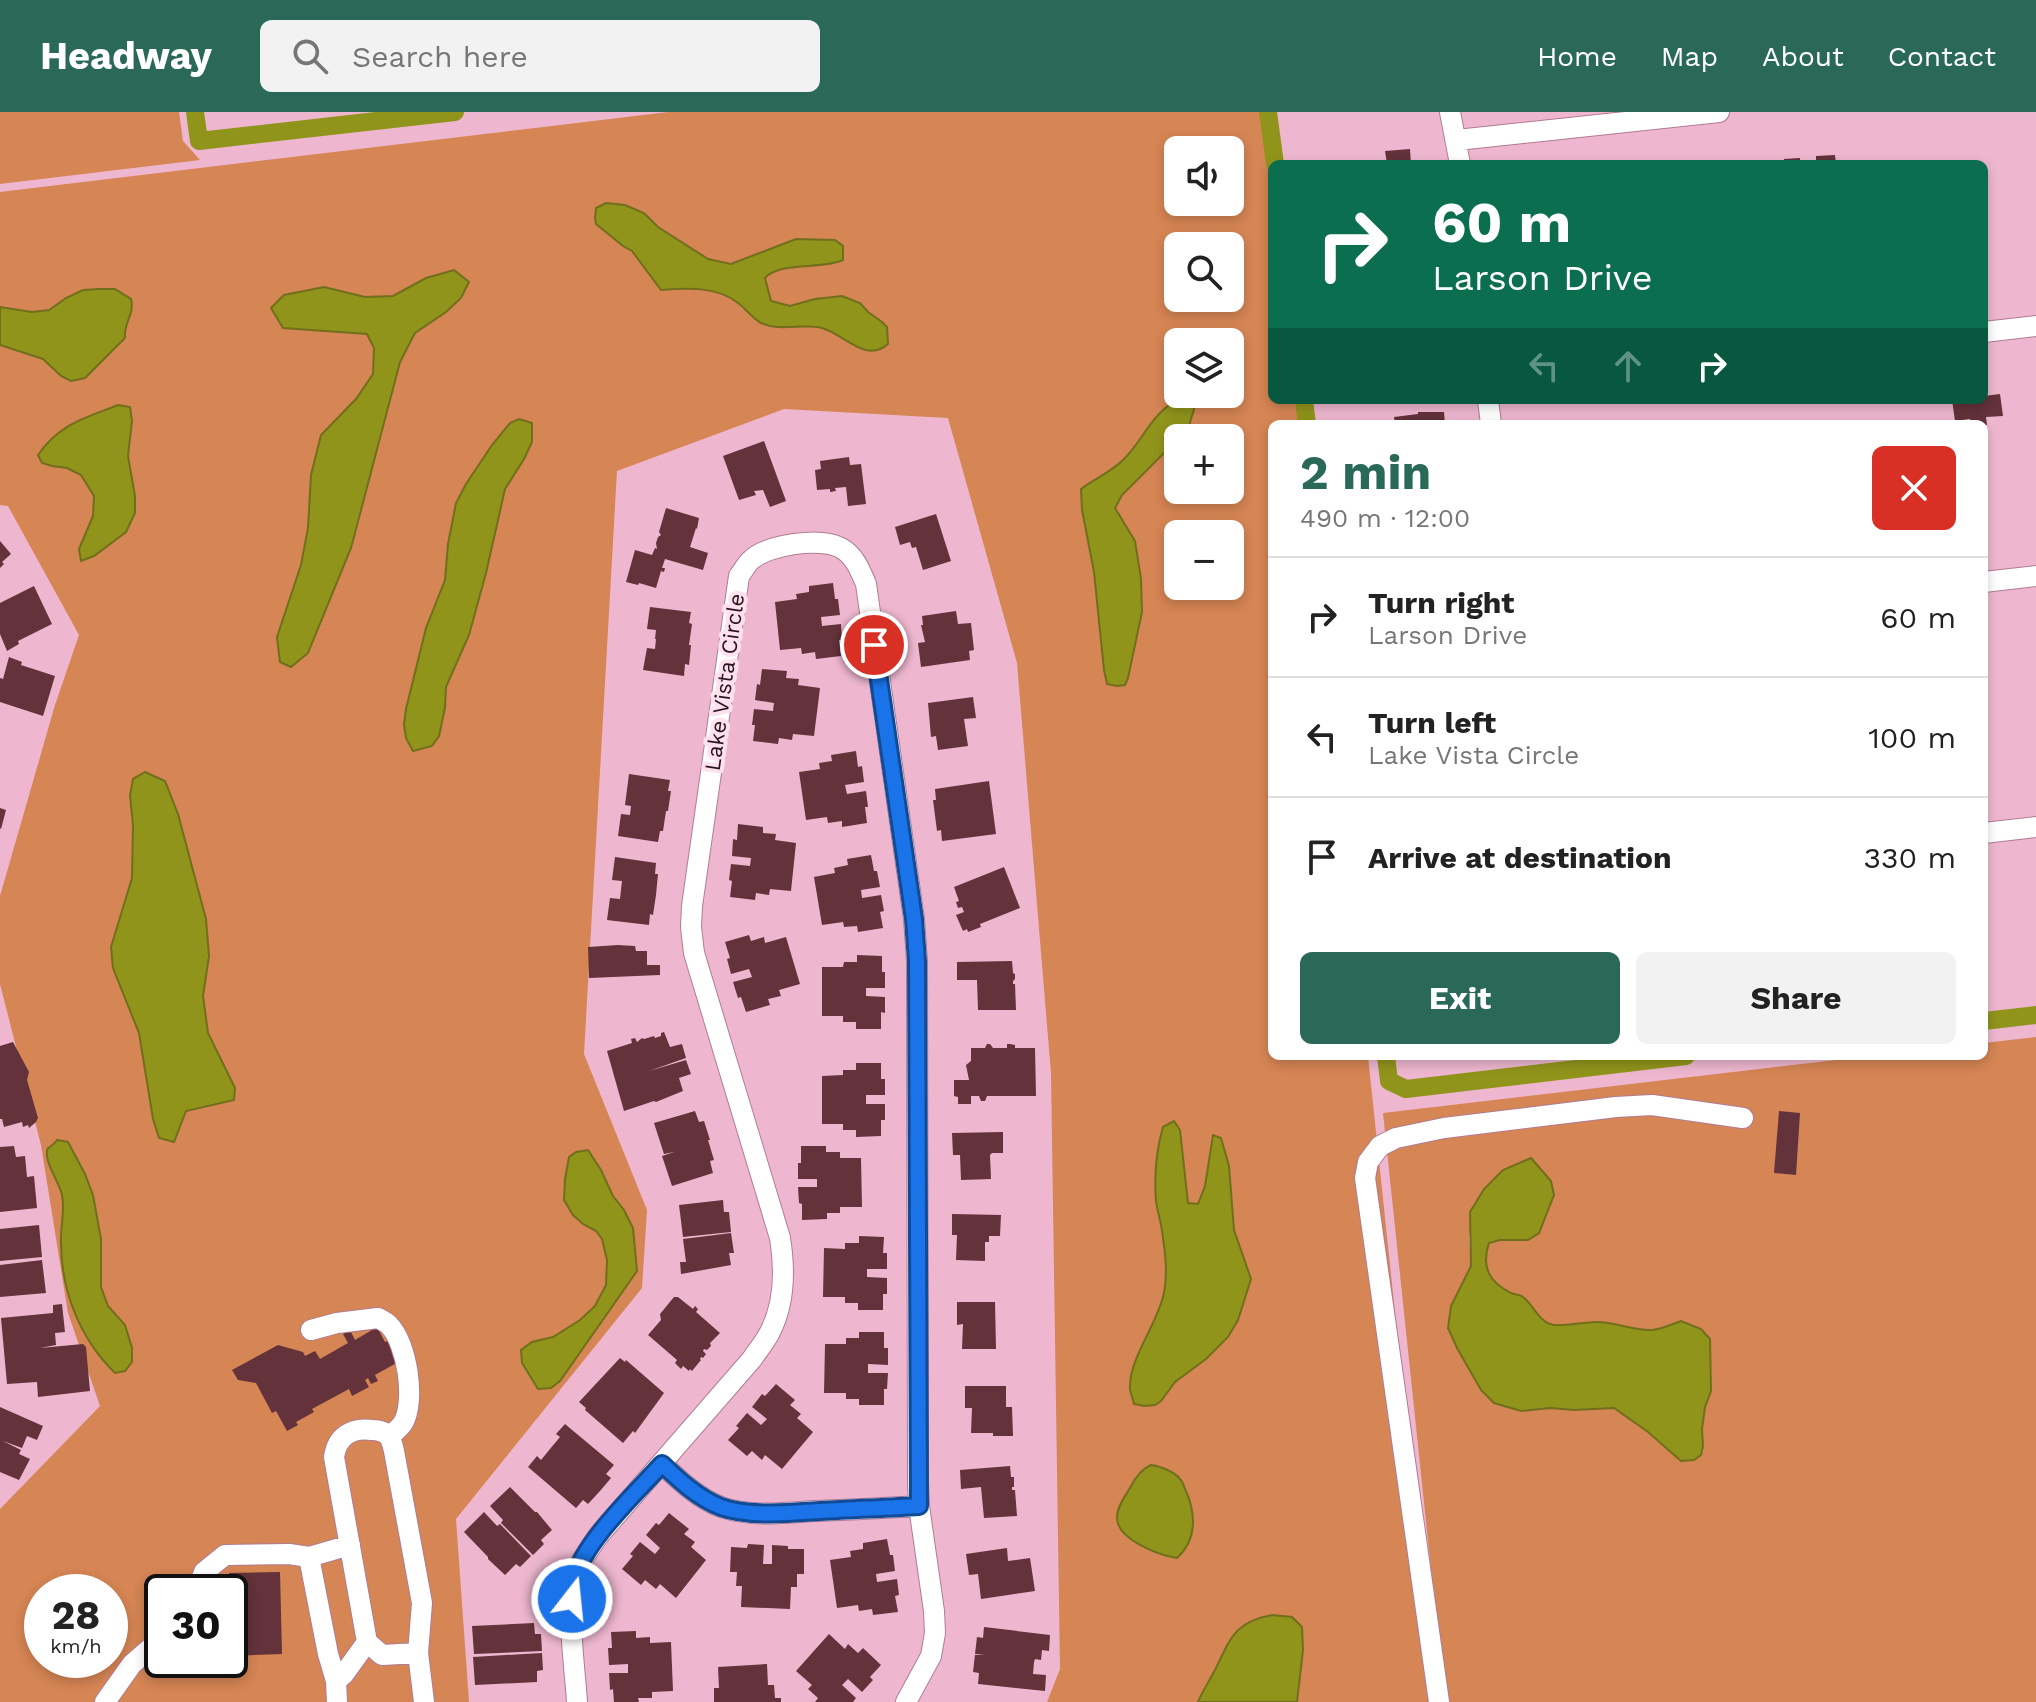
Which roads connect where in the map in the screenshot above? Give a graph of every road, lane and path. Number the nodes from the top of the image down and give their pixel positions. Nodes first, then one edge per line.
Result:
1 (1450, 112) edge
2 (1719, 112) edge
3 (1457, 140) junction
4 (1460, 160) edge
5 (2036, 326) edge
6 (1988, 332) edge
7 (2036, 576) edge
8 (1988, 582) edge
9 (2036, 827) edge
10 (1988, 833) edge
11 (1743, 1118) dead end
12 (311, 1330) dead end
13 (389, 1437) junction
14 (662, 1464) junction
15 (919, 1506) junction
16 (350, 1545) junction
17 (309, 1557) junction
18 (203, 1574) edge
19 (367, 1642) junction
20 (418, 1653) junction
21 (144, 1654) edge
22 (336, 1692) edge
23 (105, 1702) edge
24 (424, 1702) edge
25 (577, 1702) edge
26 (906, 1702) edge
27 (1439, 1702) edge

1 - 3 street
2 - 3 street
3 - 4 street
5 - 6 street
7 - 8 street
9 - 10 street
11 - 27 street
12 - 13 street
13 - 16 street
13 - 20 street
14 - 15 street
14 - 15 street, Lake Vista Circle
14 - 25 street, Lake Vista Circle
15 - 26 street, Lake Vista Circle
16 - 17 street
16 - 19 street
17 - 18 street
17 - 22 street
19 - 20 street
19 - 22 street
20 - 24 street
21 - 23 street

